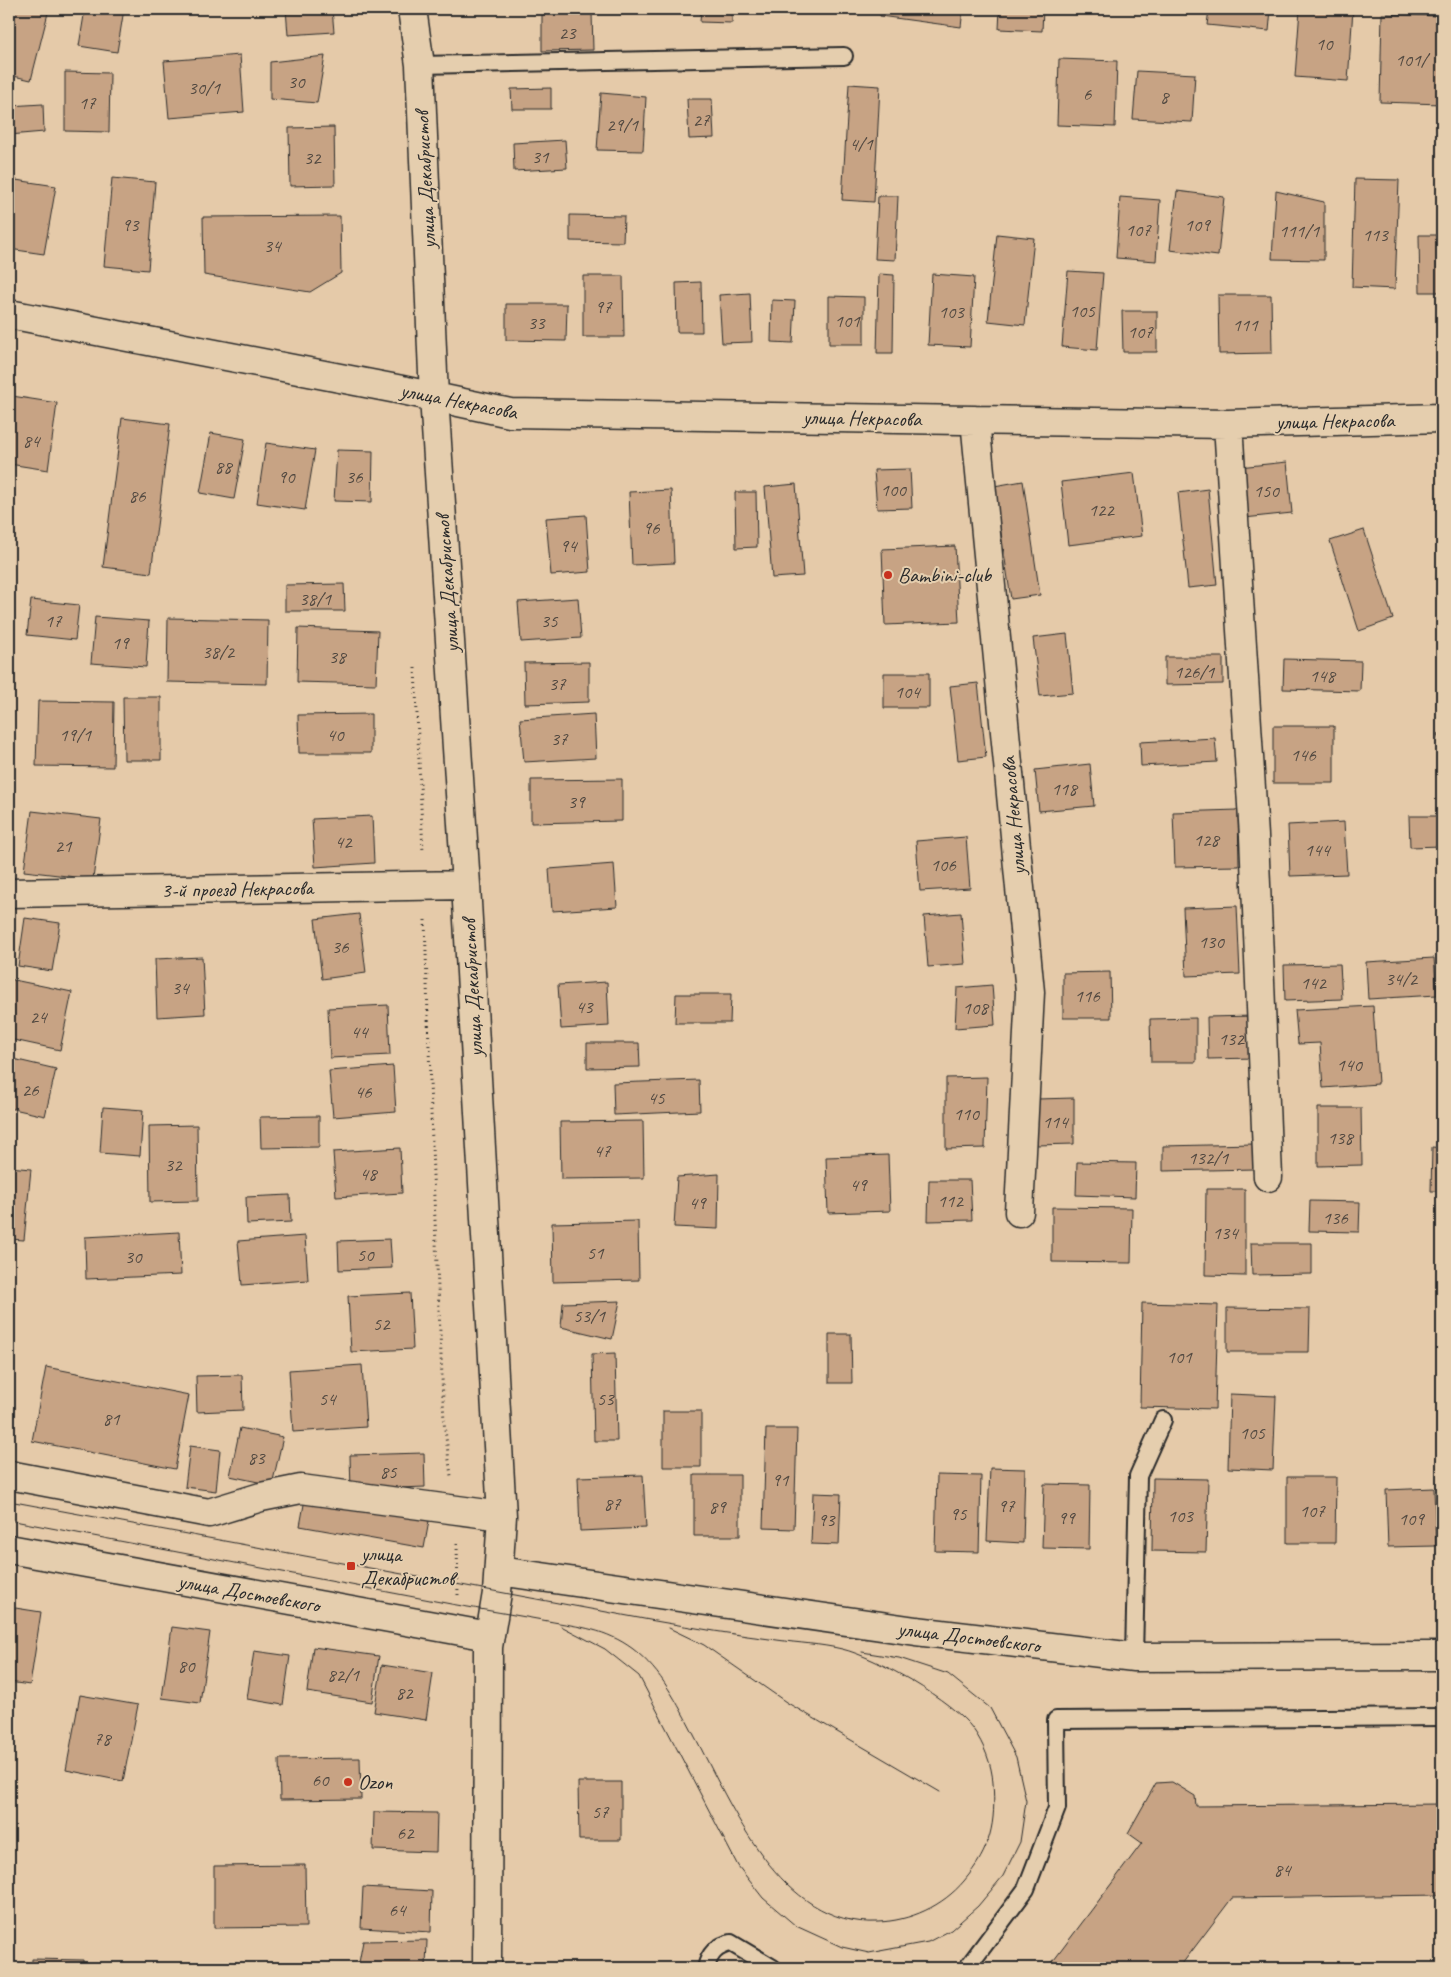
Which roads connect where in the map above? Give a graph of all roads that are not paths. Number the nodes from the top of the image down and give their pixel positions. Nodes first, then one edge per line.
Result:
1 (412, 9) edge
2 (844, 56) dead end
3 (420, 65) junction
4 (9, 314) edge
5 (434, 397) junction
6 (1442, 418) edge
7 (975, 420) junction
8 (1228, 424) junction
9 (466, 885) junction
10 (9, 893) edge
11 (1268, 1177) dead end
12 (1019, 1212) dead end
13 (1163, 1420) dead end
14 (9, 1475) edge
15 (502, 1516) junction
16 (9, 1549) edge
17 (499, 1571) junction
18 (489, 1636) junction
19 (1442, 1656) edge
20 (1134, 1657) junction
21 (1442, 1717) edge
22 (487, 1968) edge
23 (706, 1968) edge
24 (773, 1968) edge
25 (967, 1968) edge

1 - 3 street, улица Декабристов
2 - 3 lane
3 - 5 street, улица Декабристов
4 - 5 street, улица Некрасова
5 - 7 street, улица Некрасова
5 - 9 street, улица Декабристов
6 - 8 street, улица Некрасова
7 - 8 street, улица Некрасова
7 - 12 street, улица Некрасова
8 - 11 street
9 - 10 street, 3-й проезд Некрасова
9 - 15 street, улица Декабристов
13 - 20 lane
14 - 15 street
15 - 17 street, улица Декабристов
16 - 18 street, улица Достоевского
17 - 18 street, улица Декабристов
17 - 20 street, улица Достоевского
18 - 22 street, улица Декабристов
19 - 20 street, улица Достоевского
21 - 25 lane
23 - 24 lane

